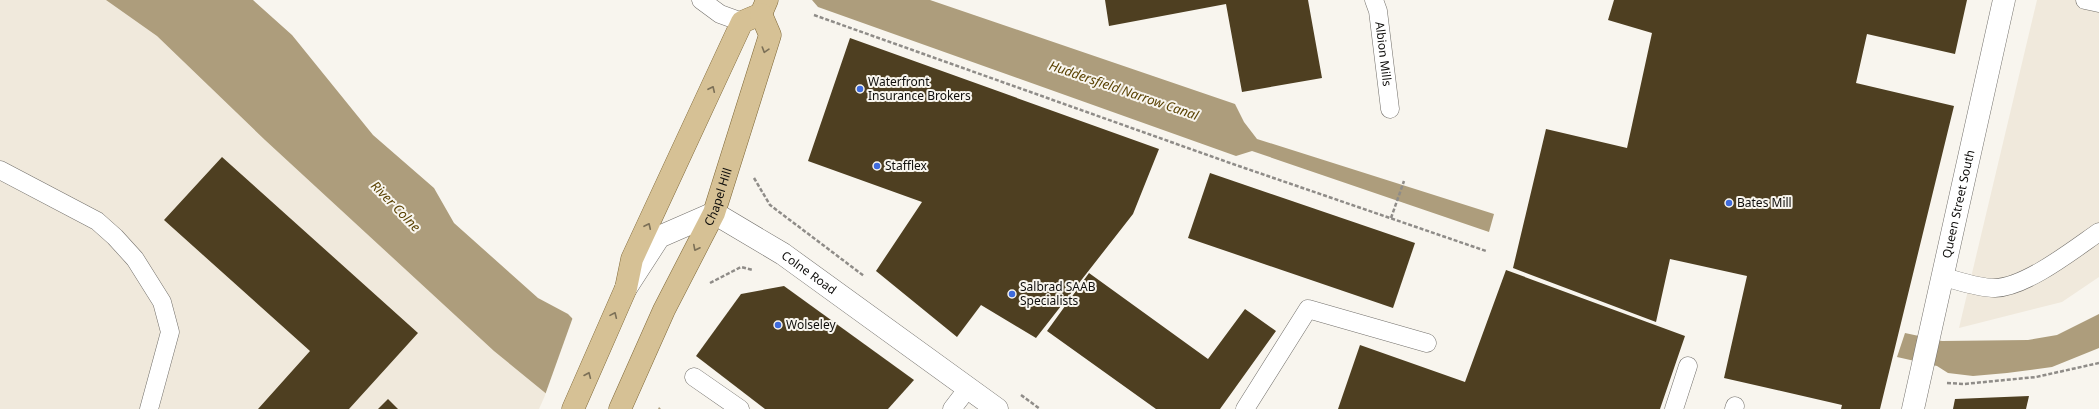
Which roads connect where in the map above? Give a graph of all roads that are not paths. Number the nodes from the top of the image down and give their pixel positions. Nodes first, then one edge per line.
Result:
1 (701, 0) edge
2 (1374, 0) edge
3 (2004, 0) edge
4 (758, 12) edge
5 (1390, 109) dead end
6 (0, 170) edge
7 (714, 213) junction
8 (2099, 232) edge
9 (1944, 278) junction
10 (626, 288) junction
11 (1427, 343) dead end
12 (1688, 366) dead end
13 (694, 377) dead end
14 (968, 388) junction
15 (149, 409) edge
16 (573, 409) edge
17 (620, 409) edge
18 (740, 409) edge
19 (952, 409) edge
20 (997, 409) edge
21 (1245, 409) edge
22 (1674, 409) edge
23 (1913, 409) edge

1 - 4 lane
2 - 5 lane, Albion Mills
3 - 9 main road, Queen Street South
4 -> 7 main road, Chapel Hill
10 -> 4 main road
6 - 15 lane
7 - 10 main road
7 - 14 main road, Colne Road
7 -> 17 main road, Chapel Hill
8 - 9 lane
9 - 23 main road, Queen Street South
16 -> 10 main road
11 - 21 lane
12 - 22 lane
13 - 18 lane
14 - 19 lane
14 - 20 main road, Colne Road

